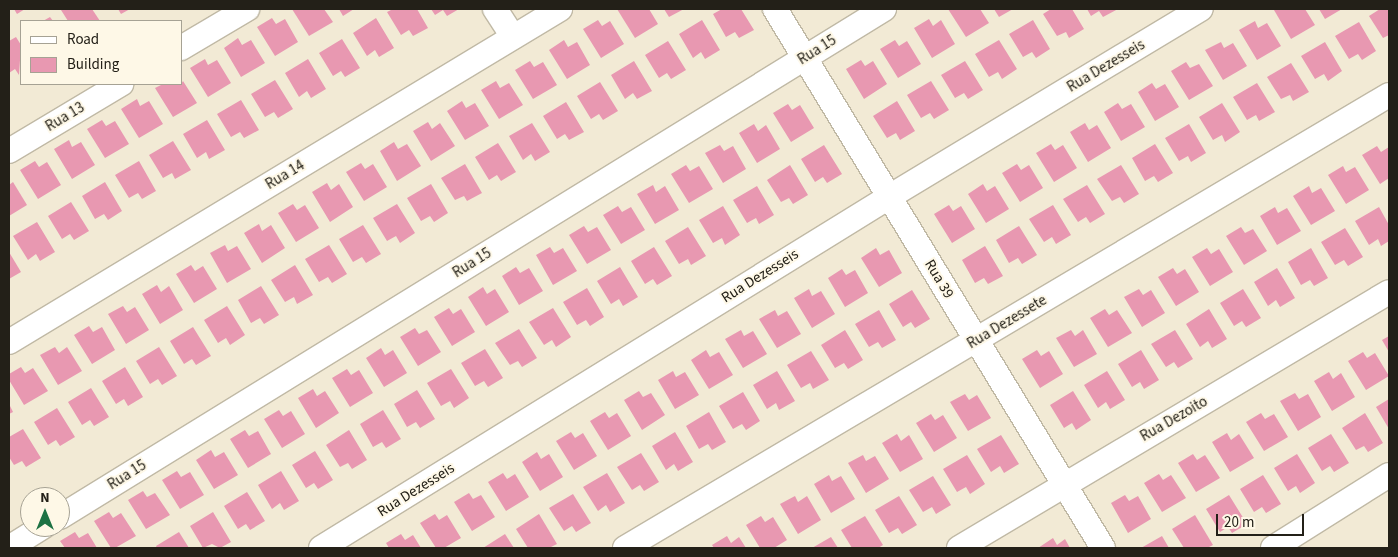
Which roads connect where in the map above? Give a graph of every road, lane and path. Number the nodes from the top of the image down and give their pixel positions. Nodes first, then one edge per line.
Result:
1 (247, 9) edge
2 (495, 9) edge
3 (560, 9) edge
4 (776, 9) edge
5 (884, 9) edge
6 (1201, 9) edge
7 (513, 37) junction
8 (182, 47) edge
9 (805, 57) junction
10 (119, 85) edge
11 (1389, 95) edge
12 (9, 151) edge
13 (889, 196) junction
14 (1389, 292) edge
15 (976, 340) junction
16 (9, 342) edge
17 (1389, 476) edge
18 (1063, 484) junction
19 (70, 511) edge
20 (27, 537) edge
21 (9, 548) edge
22 (321, 548) edge
23 (625, 548) edge
24 (959, 548) edge
25 (1103, 548) edge
26 (1273, 548) edge

1 - 8 street
2 - 7 street
3 - 7 street, Rua 14
4 - 9 street, Rua 39
5 - 9 street, Rua 15
6 - 13 street, Rua Dezesseis
7 - 16 street, Rua 14
9 - 13 street, Rua 39
9 - 19 street, Rua 15
10 - 12 street, Rua 13
11 - 15 street, Rua Dezessete
13 - 15 street, Rua 39
13 - 22 street, Rua Dezesseis
14 - 18 street, Rua Dezoito
15 - 18 street, Rua 39
15 - 23 street, Rua Dezessete
17 - 26 street
18 - 24 street, Rua Dezoito
18 - 25 street, Rua 39
20 - 21 street

